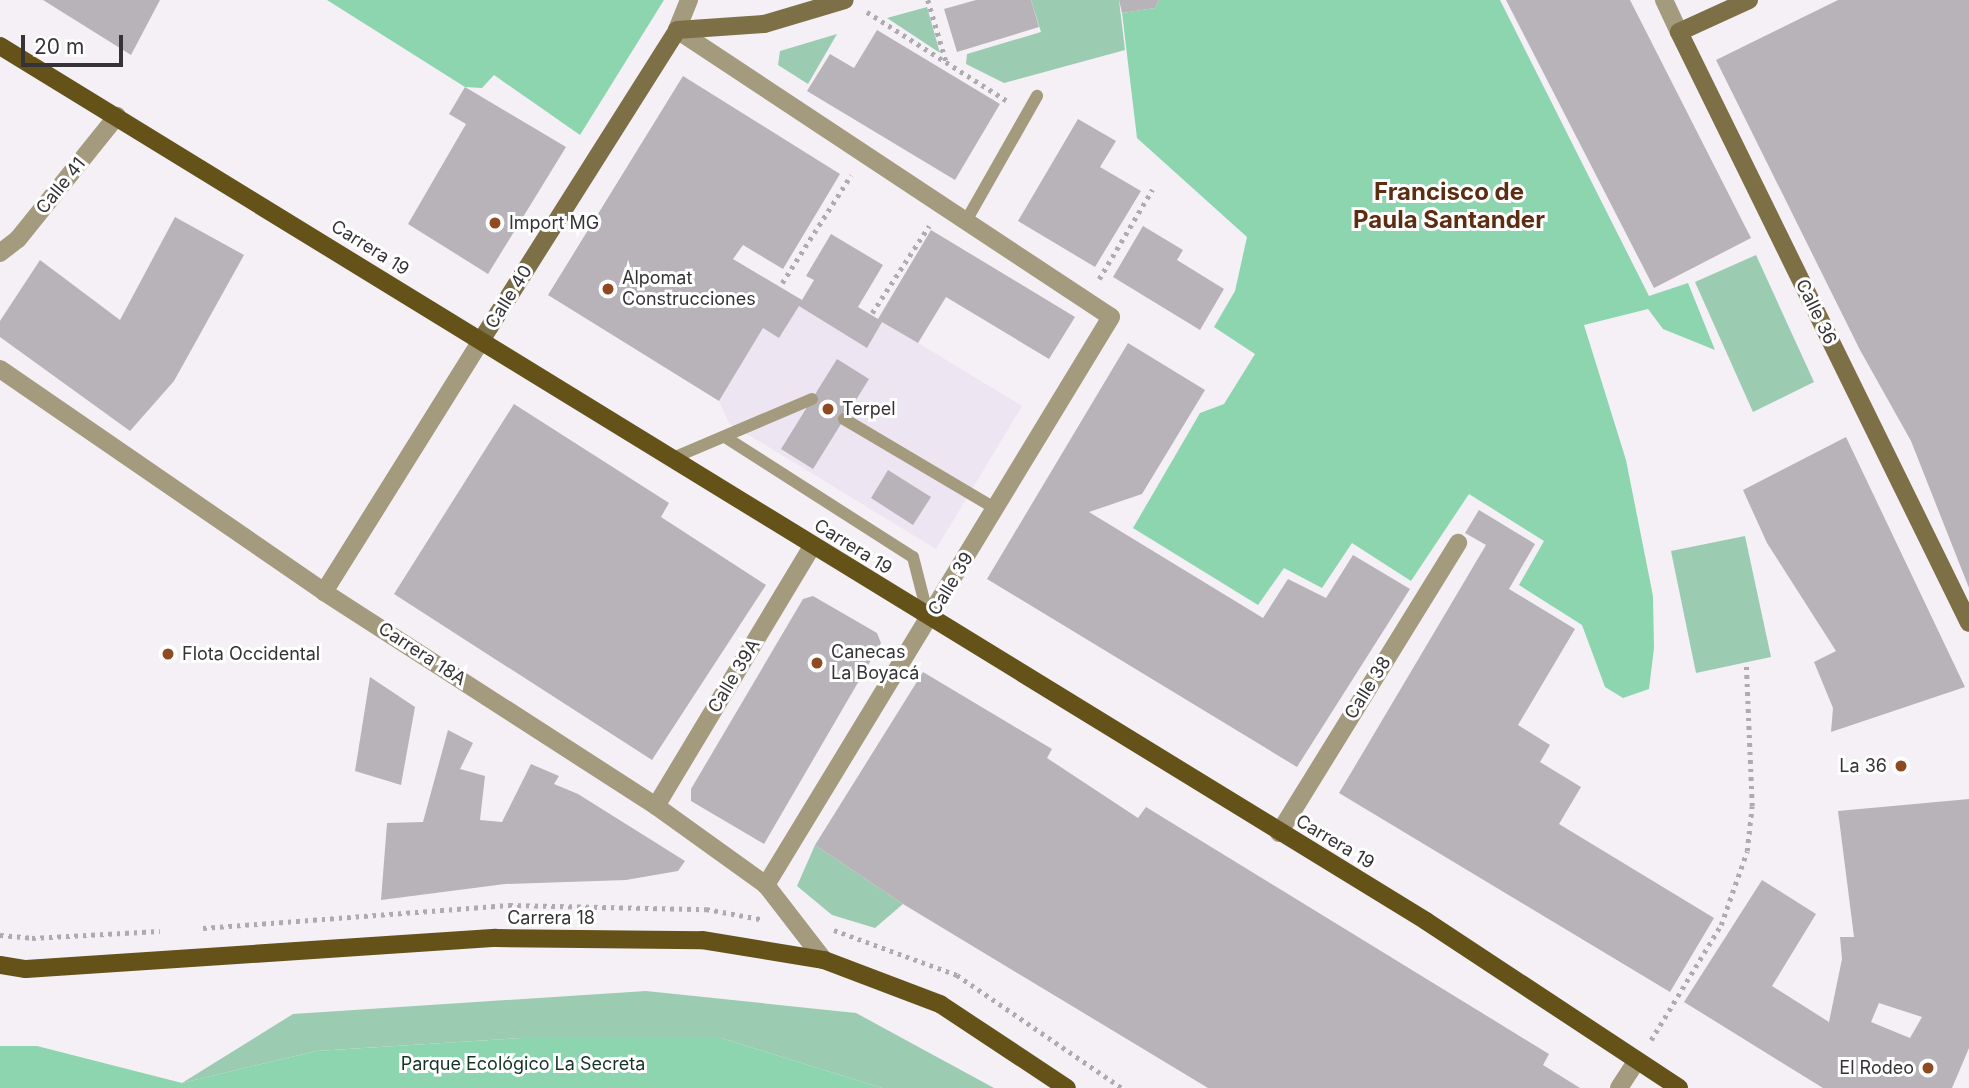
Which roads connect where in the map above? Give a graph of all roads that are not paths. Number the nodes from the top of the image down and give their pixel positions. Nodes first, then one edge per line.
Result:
1 (689, 0) edge
2 (1664, 0) edge
3 (1749, 0) edge
4 (851, 3) edge
5 (677, 30) junction
6 (1679, 32) junction
7 (0, 46) edge
8 (1037, 96) dead end
9 (117, 116) junction
10 (966, 221) junction
11 (0, 253) edge
12 (482, 339) junction
13 (0, 369) edge
14 (812, 400) dead end
15 (844, 419) dead end
16 (725, 437) junction
17 (673, 458) junction
18 (996, 509) junction
19 (1458, 543) dead end
20 (812, 546) junction
21 (324, 592) junction
22 (929, 620) junction
23 (1969, 623) edge
24 (656, 806) junction
25 (1279, 833) junction
26 (766, 886) junction
27 (824, 960) junction
28 (0, 965) edge
29 (1636, 1062) junction
30 (1067, 1088) edge
31 (1619, 1088) edge
32 (1679, 1088) edge

1 - 5 street, Calle 40
2 - 6 street, Calle 36
3 - 6 street
4 - 5 street
5 - 10 street
5 - 12 street, Calle 40
6 - 23 street, Calle 36
7 - 9 main road, Carrera 19
8 - 10 lane
9 - 11 street, Calle 41
9 - 12 main road, Carrera 19
10 - 18 street, Calle 39
12 - 17 main road, Carrera 19
12 - 21 street, Calle 40
13 - 21 street, Carrera 18A
14 - 16 lane
15 - 18 lane
16 - 17 lane
16 - 22 lane
17 - 20 main road, Carrera 19
18 - 22 street, Calle 39
19 - 25 street, Calle 38
20 - 22 main road, Carrera 19
20 - 24 street, Calle 39A
21 - 24 street, Carrera 18A
22 - 25 main road, Carrera 19
22 - 26 street, Calle 39
24 - 26 street, Carrera 18A
25 - 29 main road, Carrera 19
26 - 27 street, Carrera 18A
27 - 28 main road, Carrera 18
27 - 30 main road, Carrera 18
29 - 31 street
29 - 32 main road, Carrera 19

